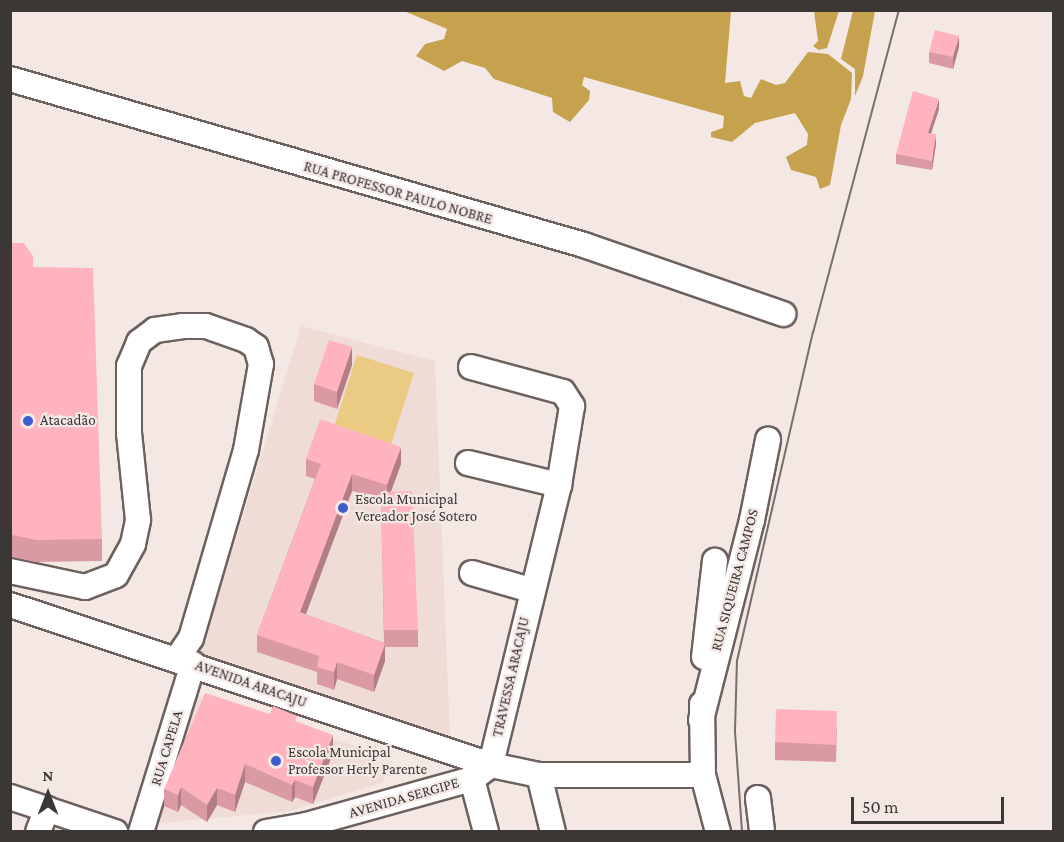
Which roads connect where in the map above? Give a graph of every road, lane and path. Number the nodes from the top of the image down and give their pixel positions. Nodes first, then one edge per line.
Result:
1 (10, 79) edge
2 (783, 314) dead end
3 (471, 367) dead end
4 (768, 440) dead end
5 (468, 463) dead end
6 (559, 484) junction
7 (716, 561) dead end
8 (10, 571) edge
9 (472, 573) dead end
10 (531, 590) junction
11 (12, 610) edge
12 (185, 662) junction
13 (701, 720) junction
14 (482, 772) junction
15 (539, 775) junction
16 (703, 775) junction
17 (10, 797) edge
18 (758, 798) dead end
19 (42, 820) edge
20 (307, 828) edge
21 (115, 831) edge
22 (141, 831) edge
23 (266, 831) edge
24 (486, 831) edge
25 (553, 831) edge
26 (718, 831) edge
27 (762, 831) edge

1 - 2 street, RUA PROFESSOR PAULO NOBRE
3 - 6 street, TRAVESSA ARACAJU
4 - 13 street, RUA SIQUEIRA CAMPOS
5 - 6 street
6 - 10 street, TRAVESSA ARACAJU
7 - 13 street, RUA SIQUEIRA CAMPOS
8 - 12 street, RUA CAPELA
9 - 10 street
10 - 14 street, TRAVESSA ARACAJU
11 - 12 street, AVENIDA ARACAJU
12 - 14 street, AVENIDA ARACAJU
12 - 22 street, RUA CAPELA
13 - 16 street, RUA SIQUEIRA CAMPOS
14 - 15 street, AVENIDA ARACAJU
14 - 20 street, AVENIDA SERGIPE
14 - 24 street
15 - 16 street, AVENIDA ARACAJU
15 - 25 street
16 - 26 street, RUA SIQUEIRA CAMPOS
17 - 19 street
18 - 27 street
19 - 21 street
20 - 23 street, AVENIDA SERGIPE

